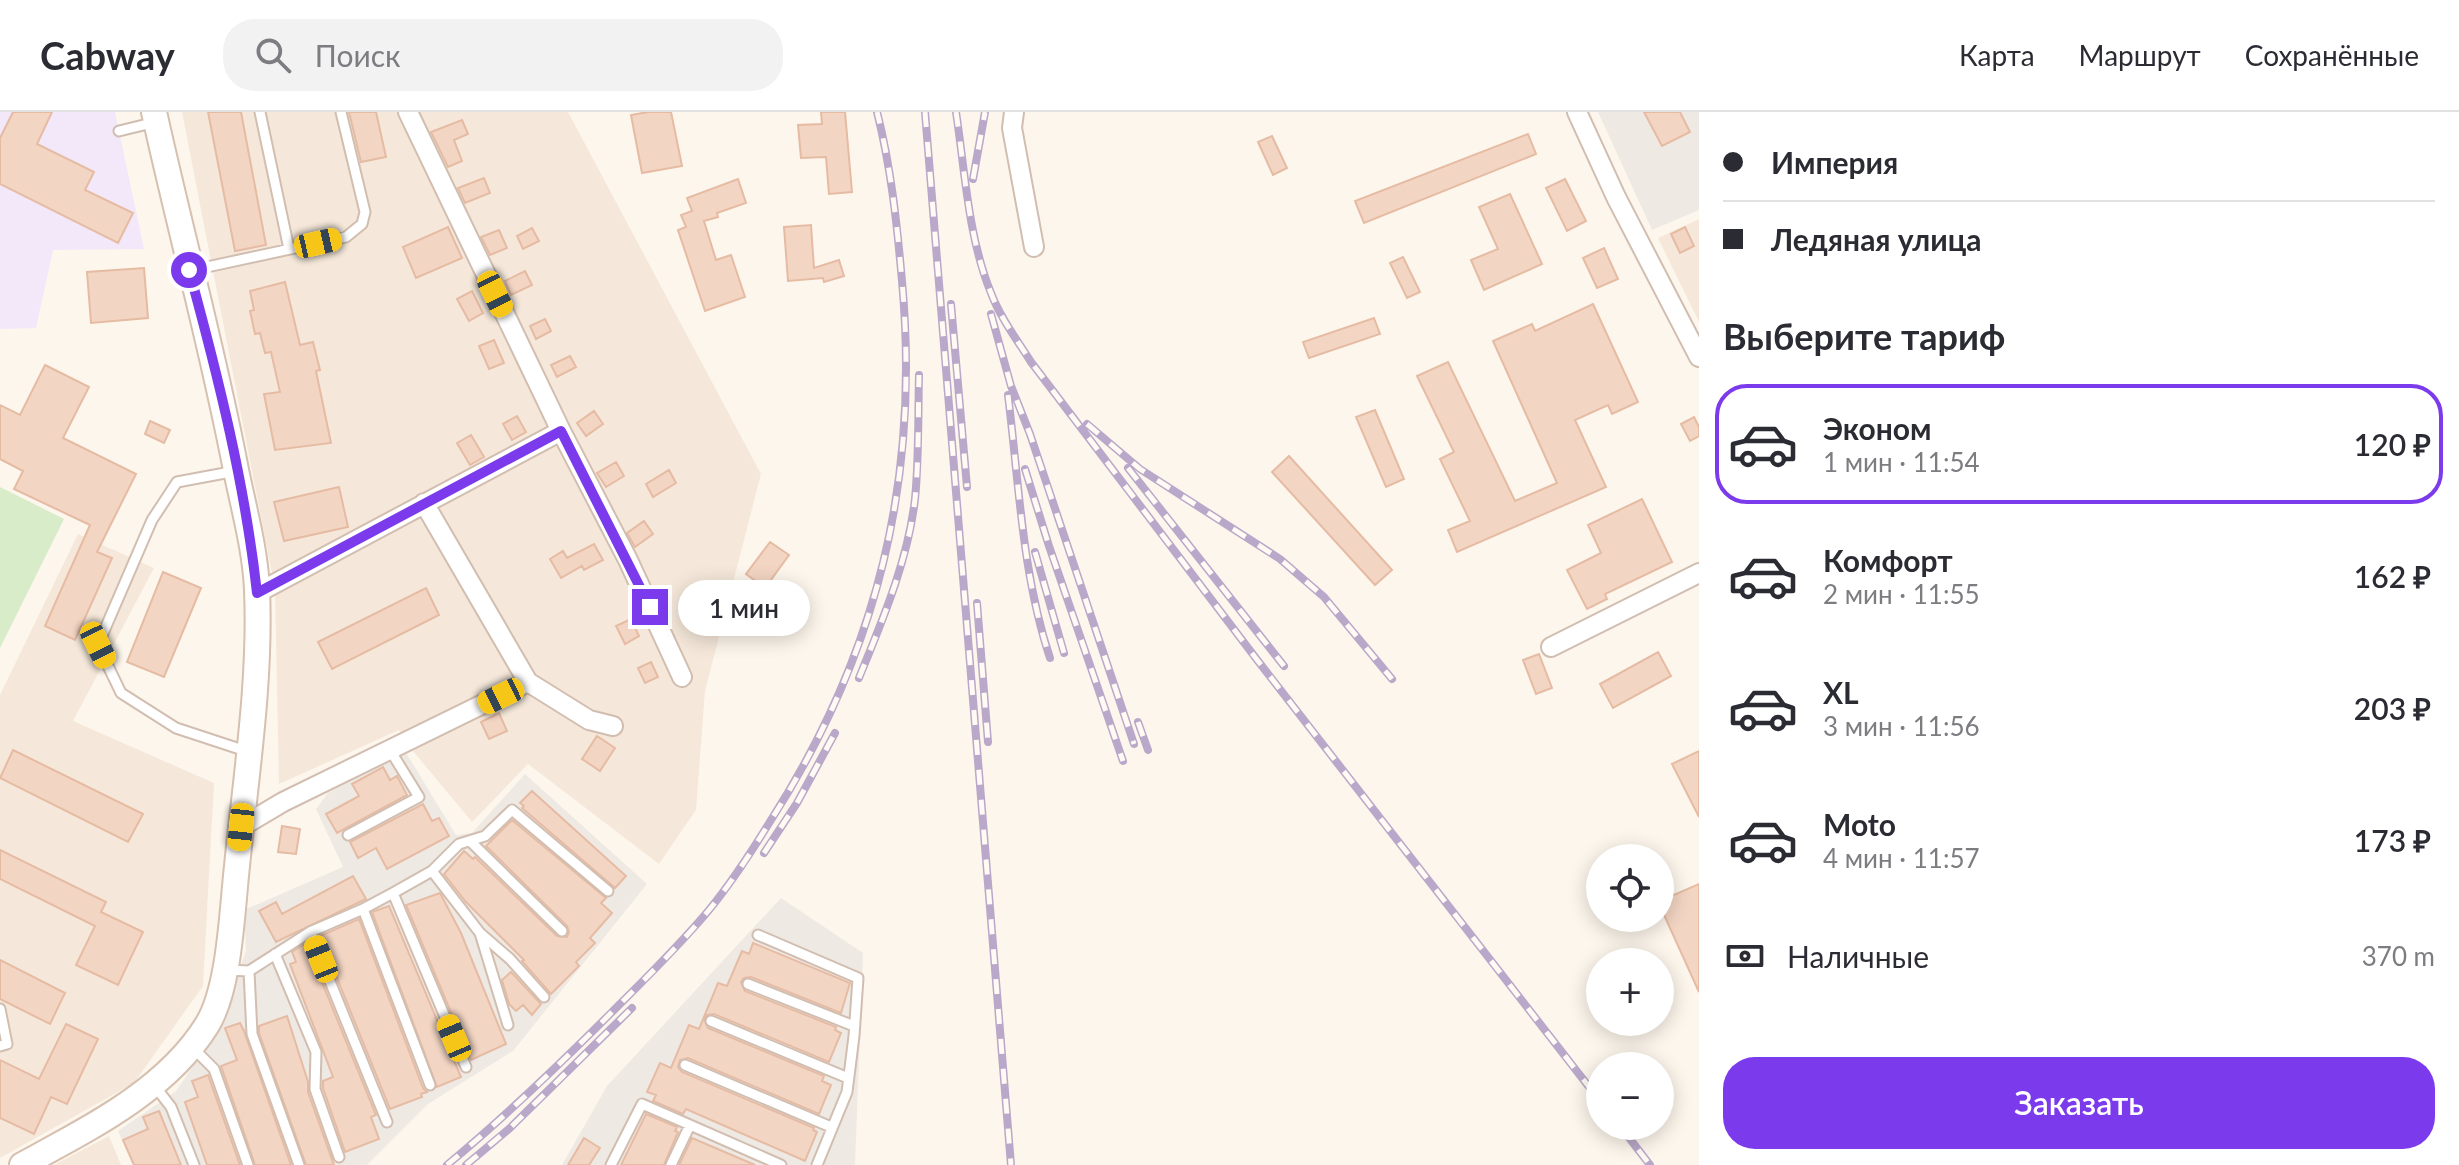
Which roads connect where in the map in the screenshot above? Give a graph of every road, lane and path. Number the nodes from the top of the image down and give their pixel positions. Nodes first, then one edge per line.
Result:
1 (260, 112) edge
2 (341, 112) edge
3 (408, 112) edge
4 (1014, 112) edge
5 (1577, 112) edge
6 (155, 117) edge
7 (119, 131) dead end
8 (1034, 247) dead end
9 (289, 249) junction
10 (189, 270) junction
11 (1699, 357) edge
12 (561, 431) junction
13 (236, 471) junction
14 (424, 503) junction
15 (1699, 573) edge
16 (257, 593) junction
17 (1551, 647) dead end
18 (682, 677) dead end
19 (528, 682) junction
20 (613, 726) dead end
21 (390, 750) junction
22 (249, 752) junction
23 (241, 827) junction
24 (348, 835) dead end
25 (470, 841) junction
26 (432, 871) junction
27 (608, 891) dead end
28 (393, 893) junction
29 (363, 909) junction
30 (562, 931) dead end
31 (310, 932) junction
32 (480, 933) junction
33 (758, 935) dead end
34 (275, 954) junction
35 (224, 970) junction
36 (249, 971) junction
37 (748, 984) dead end
38 (544, 997) dead end
39 (0, 1009) edge
40 (711, 1021) dead end
41 (508, 1025) dead end
42 (854, 1026) junction
43 (0, 1046) edge
44 (192, 1047) junction
45 (685, 1065) dead end
46 (466, 1067) dead end
47 (848, 1078) junction
48 (154, 1085) junction
49 (430, 1085) dead end
50 (387, 1122) dead end
51 (690, 1125) junction
52 (831, 1127) junction
53 (339, 1157) dead end
54 (22, 1165) edge
55 (194, 1165) edge
56 (248, 1165) edge
57 (299, 1165) edge
58 (611, 1165) edge
59 (671, 1165) edge
60 (781, 1165) edge
61 (817, 1165) edge

1 - 9 lane
2 - 9 lane
3 - 12 street
4 - 8 street
5 - 11 street
6 - 7 lane
6 - 10 street
9 - 10 lane
10 - 13 street
12 - 14 street
12 - 18 street
13 - 16 street
13 - 22 lane
14 - 16 street
14 - 19 street
15 - 17 street
16 - 22 street
19 - 20 street
19 - 21 street
21 - 23 street
21 - 24 lane
22 - 23 street
23 - 35 street
25 - 26 lane
25 - 27 lane
25 - 30 lane
26 - 28 lane
26 - 32 lane
28 - 29 lane
28 - 46 lane
29 - 31 lane
29 - 49 lane
31 - 34 lane
31 - 50 lane
32 - 38 lane
32 - 41 lane
33 - 42 lane
34 - 36 lane
34 - 53 lane
35 - 36 lane
35 - 44 street
36 - 57 lane
37 - 42 lane
39 - 43 lane
40 - 47 lane
42 - 47 lane
44 - 48 street
44 - 56 lane
45 - 52 lane
47 - 52 lane
48 - 54 street
48 - 55 lane
51 - 58 lane
51 - 59 lane
51 - 60 lane
52 - 61 lane

